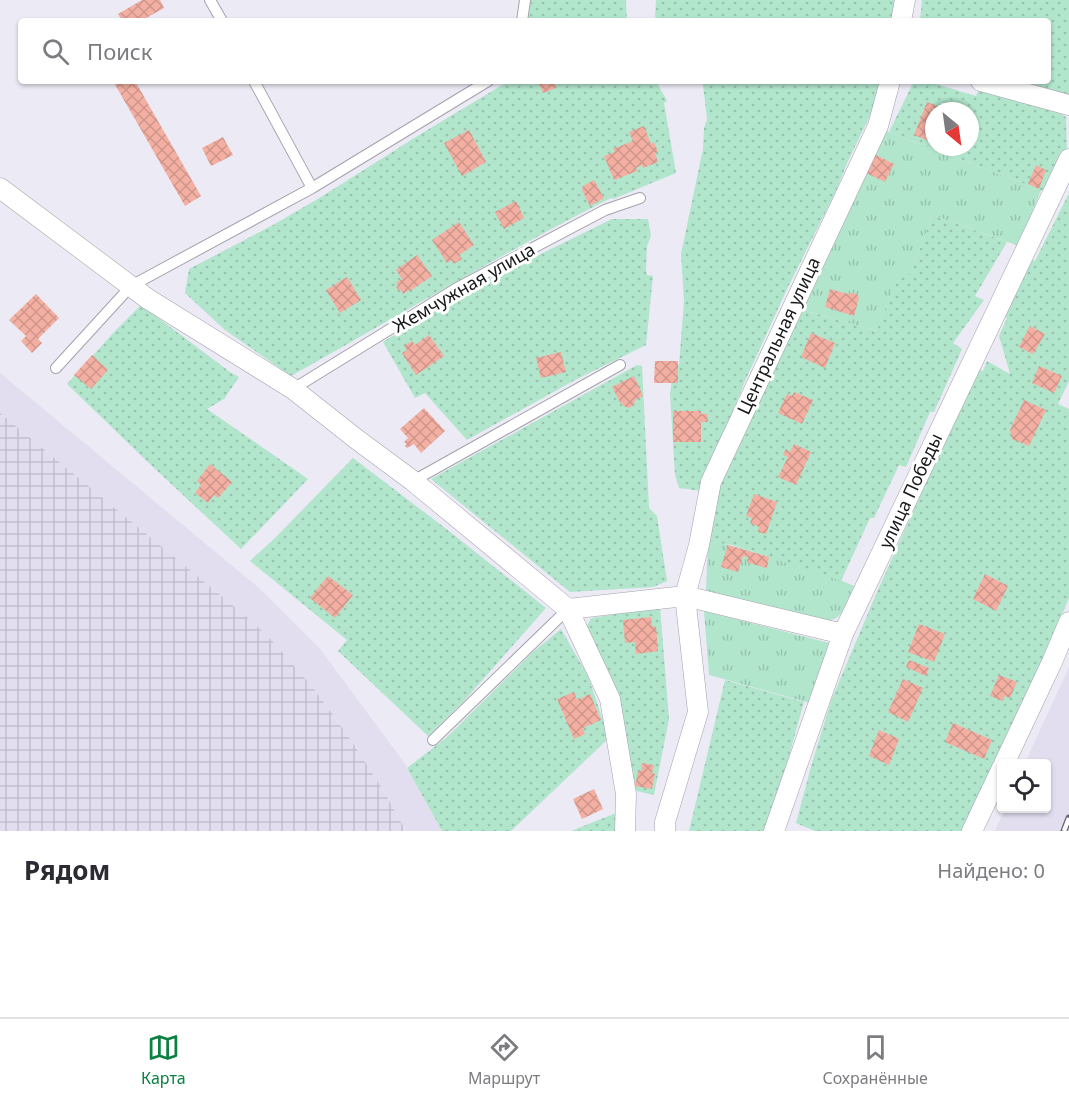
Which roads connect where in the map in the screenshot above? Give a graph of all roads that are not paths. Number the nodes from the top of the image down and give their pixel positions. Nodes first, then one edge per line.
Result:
1 (210, 0) edge
2 (525, 0) edge
3 (905, 0) edge
4 (220, 18) edge
5 (522, 18) edge
6 (902, 18) edge
7 (256, 84) edge
8 (483, 84) edge
9 (889, 84) edge
10 (992, 84) edge
11 (1069, 105) edge
12 (1069, 159) edge
13 (0, 188) edge
14 (312, 188) junction
15 (640, 198) dead end
16 (131, 286) junction
17 (620, 365) dead end
18 (56, 368) dead end
19 (293, 388) junction
20 (412, 481) junction
21 (685, 596) junction
22 (568, 609) junction
23 (1069, 622) edge
24 (843, 634) junction
25 (433, 740) dead end
26 (1006, 759) edge
27 (997, 778) edge
28 (625, 831) edge
29 (665, 831) edge
30 (774, 831) edge
31 (972, 831) edge

1 - 4 lane
2 - 5 lane
3 - 6 street
7 - 14 lane
8 - 14 lane
9 - 21 street, Центральная улица
10 - 11 street
12 - 24 street, улица Победы
13 - 16 street
14 - 16 lane
15 - 19 lane, Жемчужная улица
16 - 18 lane
16 - 19 street
17 - 20 lane
19 - 20 street
20 - 22 street
21 - 22 street
21 - 24 street
21 - 29 street
22 - 25 lane
22 - 28 street
23 - 26 street
24 - 30 street, улица Победы
27 - 31 street

